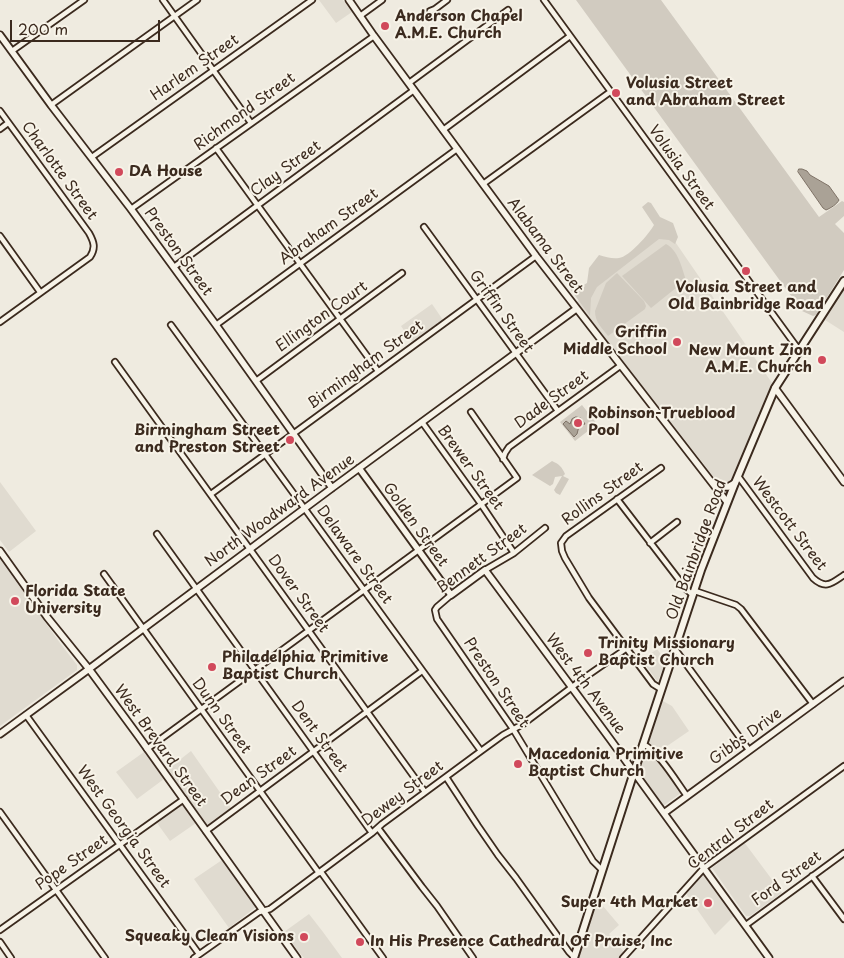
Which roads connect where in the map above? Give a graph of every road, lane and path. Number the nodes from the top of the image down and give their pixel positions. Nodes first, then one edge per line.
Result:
1 (84, 0) edge
2 (163, 0) edge
3 (197, 0) edge
4 (312, 0) edge
5 (349, 0) edge
6 (382, 0) edge
7 (447, 0) edge
8 (544, 0) edge
9 (508, 10) dead end
10 (430, 11) dead end
11 (174, 16) junction
12 (360, 16) junction
13 (0, 35) edge
14 (374, 36) junction
15 (570, 36) junction
16 (12, 51) junction
17 (213, 71) junction
18 (408, 83) junction
19 (414, 90) junction
20 (610, 92) junction
21 (51, 105) junction
22 (0, 111) edge
23 (8, 122) junction
24 (251, 123) junction
25 (0, 129) edge
26 (443, 130) junction
27 (216, 148) junction
28 (456, 149) junction
29 (92, 157) junction
30 (482, 184) junction
31 (258, 205) junction
32 (131, 209) junction
33 (424, 227) dead end
34 (0, 236) edge
35 (536, 256) junction
36 (300, 264) junction
37 (174, 267) junction
38 (402, 274) dead end
39 (844, 281) edge
40 (40, 292) junction
41 (476, 299) junction
42 (576, 310) junction
43 (340, 319) junction
44 (0, 322) edge
45 (171, 325) dead end
46 (216, 325) junction
47 (800, 350) junction
48 (516, 354) junction
49 (115, 362) dead end
50 (620, 366) junction
51 (378, 371) junction
52 (256, 381) junction
53 (775, 388) junction
54 (558, 411) junction
55 (471, 412) dead end
56 (422, 422) junction
57 (294, 433) junction
58 (266, 454) junction
59 (504, 459) junction
60 (359, 468) junction
61 (661, 468) dead end
62 (736, 480) junction
63 (844, 482) edge
64 (716, 486) junction
65 (332, 488) junction
66 (211, 494) junction
67 (617, 499) junction
68 (727, 502) junction
69 (481, 504) junction
70 (305, 508) junction
71 (677, 522) dead end
72 (545, 528) dead end
73 (158, 534) dead end
74 (650, 543) junction
75 (250, 549) junction
76 (418, 550) junction
77 (0, 551) edge
78 (514, 552) junction
79 (485, 570) junction
80 (104, 574) dead end
81 (844, 575) edge
82 (196, 588) junction
83 (364, 590) junction
84 (694, 593) junction
85 (450, 595) junction
86 (435, 610) joint
87 (142, 629) junction
88 (309, 630) junction
89 (627, 648) junction
90 (675, 649) junction
91 (89, 669) junction
92 (255, 670) junction
93 (422, 671) junction
94 (844, 682) edge
95 (572, 687) junction
96 (662, 689) junction
97 (813, 704) junction
98 (201, 710) junction
99 (368, 712) junction
100 (26, 714) junction
101 (513, 729) junction
102 (0, 734) edge
103 (643, 744) junction
104 (147, 749) junction
105 (749, 750) junction
106 (481, 751) junction
107 (313, 752) junction
108 (844, 766) edge
109 (634, 772) junction
110 (446, 777) junction
111 (260, 791) junction
112 (425, 792) junction
113 (687, 796) junction
114 (184, 799) junction
115 (0, 812) edge
116 (664, 812) junction
117 (378, 828) junction
118 (206, 831) junction
119 (372, 833) junction
120 (120, 844) junction
121 (844, 853) edge
122 (704, 868) junction
123 (602, 870) junction
124 (320, 872) junction
125 (812, 876) junction
126 (56, 890) junction
127 (264, 911) junction
128 (844, 920) edge
129 (746, 925) junction
130 (0, 930) edge
131 (0, 942) edge
132 (199, 954) junction
133 (574, 957) edge
134 (11, 958) edge
135 (105, 958) edge
136 (194, 958) edge
137 (297, 958) edge
138 (383, 958) edge
139 (473, 958) edge
140 (623, 958) edge
141 (769, 958) edge

1 - 16 street
2 - 11 street
3 - 11 street
4 - 17 street, Harlem Street
5 - 12 street, Alabama Street
6 - 12 street
7 - 10 street
8 - 15 street, Volusia Street
9 - 18 street
11 - 17 street
11 - 21 street
12 - 14 street, Alabama Street
13 - 16 street, Preston Street
14 - 18 street, Alabama Street
14 - 24 street, Richmond Street
15 - 20 street, Volusia Street
15 - 26 street
16 - 21 street, Preston Street
17 - 24 street
17 - 29 street, Harlem Street
18 - 19 street, Alabama Street
19 - 26 street, Alabama Street
19 - 31 street, Clay Street
20 - 30 street
20 - 47 street, Volusia Street
21 - 29 street, Preston Street
22 - 23 street, Charlotte Street
23 - 25 street
23 - 40 street, Charlotte Street
24 - 27 street, Richmond Street
26 - 28 street, Alabama Street
27 - 31 street
27 - 32 street, Richmond Street
28 - 30 street, Alabama Street
28 - 36 street, Abraham Street
29 - 32 street, Preston Street
30 - 35 street, Alabama Street
31 - 36 street
31 - 37 street, Clay Street
32 - 37 street, Preston Street
33 - 41 street, Griffin Street
34 - 40 street
35 - 41 street, Birmingham Street
35 - 42 street, Alabama Street
36 - 43 street
36 - 46 street, Abraham Street
37 - 46 street, Preston Street
38 - 43 street, Ellington Court
39 - 47 main road, Old Bainbridge Road
40 - 44 street
41 - 48 street, Griffin Street
41 - 51 street, Birmingham Street
42 - 48 street, North Woodward Avenue
42 - 50 street, Alabama Street
43 - 51 street
43 - 52 street, Ellington Court
45 - 58 street, Delaware Street
46 - 52 street, Preston Street
47 - 53 main road, Old Bainbridge Road
48 - 54 street, Griffin Street
48 - 56 street, North Woodward Avenue
49 - 66 street, Dover Street
50 - 54 street, Dade Street
50 - 64 street, Alabama Street
51 - 57 street, Birmingham Street
52 - 57 street, Preston Street
53 - 62 main road, Old Bainbridge Road
53 - 63 street
54 - 59 street, Dade Street
55 - 59 street
56 - 60 street, North Woodward Avenue
56 - 69 street, Brewer Street
57 - 58 street, Birmingham Street
57 - 65 street, Preston Street
58 - 66 street, Birmingham Street
58 - 70 street, Delaware Street
59 - 69 street
60 - 65 street, North Woodward Avenue
60 - 76 street, Golden Street
61 - 67 street, Rollins Street
62 - 64 street
62 - 68 main road, Old Bainbridge Road
62 - 81 street, Westcott Street
64 - 68 street, Alabama Street
65 - 70 street, North Woodward Avenue
66 - 75 street, Dover Street
67 - 74 street
67 - 89 street, Rollins Street
68 - 84 main road, Old Bainbridge Road
69 - 76 street
69 - 78 street, Brewer Street
70 - 75 street, North Woodward Avenue
70 - 83 street, Delaware Street
71 - 74 street
72 - 78 street, Bennett Street
73 - 82 street, Dent Street
74 - 84 street
75 - 82 street, North Woodward Avenue
75 - 88 street, Dover Street
76 - 83 street
76 - 85 street, Golden Street
77 - 91 street, West Brevard Street
78 - 79 street, Bennett Street
79 - 85 street, Bennett Street
79 - 95 street, West 4th Avenue
80 - 87 street, Dunn Street
82 - 87 street, North Woodward Avenue
82 - 92 street, Dent Street
83 - 88 street
83 - 93 street, Delaware Street
84 - 90 main road, Old Bainbridge Road
84 - 97 street
85 - 86 street, Bennett Street
86 - 101 street, Preston Street
87 - 91 street, North Woodward Avenue
87 - 98 street, Dunn Street
88 - 92 street
88 - 99 street, Dover Street
89 - 95 street, Dewey Street
89 - 96 street, Rollins Street
90 - 96 main road, Old Bainbridge Road
90 - 105 street
91 - 100 street, North Woodward Avenue
91 - 104 street, West Brevard Street
92 - 98 street
92 - 107 street, Dent Street
93 - 99 street, Dean Street
93 - 106 street, Delaware Street
94 - 97 street, Gibbs Drive
95 - 101 street, Dewey Street
95 - 109 street, West 4th Avenue
96 - 103 main road, Old Bainbridge Road
97 - 105 street, Gibbs Drive
98 - 104 street
98 - 111 street, Dunn Street
99 - 107 street, Dean Street
99 - 112 street, Dover Street
100 - 102 street, North Woodward Avenue
100 - 120 street, West Georgia Street
101 - 106 street, Dewey Street
101 - 123 street, Preston Street
103 - 109 main road, Old Bainbridge Road
103 - 113 street
104 - 114 street, West Brevard Street
105 - 113 street, Gibbs Drive
106 - 110 street, Dewey Street
107 - 111 street, Dean Street
107 - 119 street, Dent Street
108 - 122 street, Central Street
109 - 116 street, West 4th Avenue
109 - 123 main road, Old Bainbridge Road
110 - 112 street, Dewey Street
110 - 133 street
111 - 118 street, Dean Street
111 - 124 street, Dunn Street
112 - 117 street, Dewey Street
113 - 116 street, Gibbs Drive
114 - 118 street, West Brevard Street
114 - 120 street, Pope Street
115 - 126 street
116 - 122 street, West 4th Avenue
117 - 119 street, Dewey Street
117 - 139 street
118 - 127 street, West Brevard Street
119 - 124 street, Dewey Street
120 - 126 street, Pope Street
120 - 132 street, West Georgia Street
121 - 125 street, Ford Street
122 - 129 street, West 4th Avenue
122 - 140 street, Central Street
123 - 133 main road, Old Bainbridge Road
124 - 127 street, Dewey Street
124 - 138 street, Dunn Street
125 - 128 street
125 - 129 street, Ford Street
126 - 130 street, Pope Street
126 - 135 street
127 - 132 street, Dewey Street
127 - 137 street, West Brevard Street
129 - 141 street, West 4th Avenue
131 - 134 street
132 - 136 street, Dewey Street

